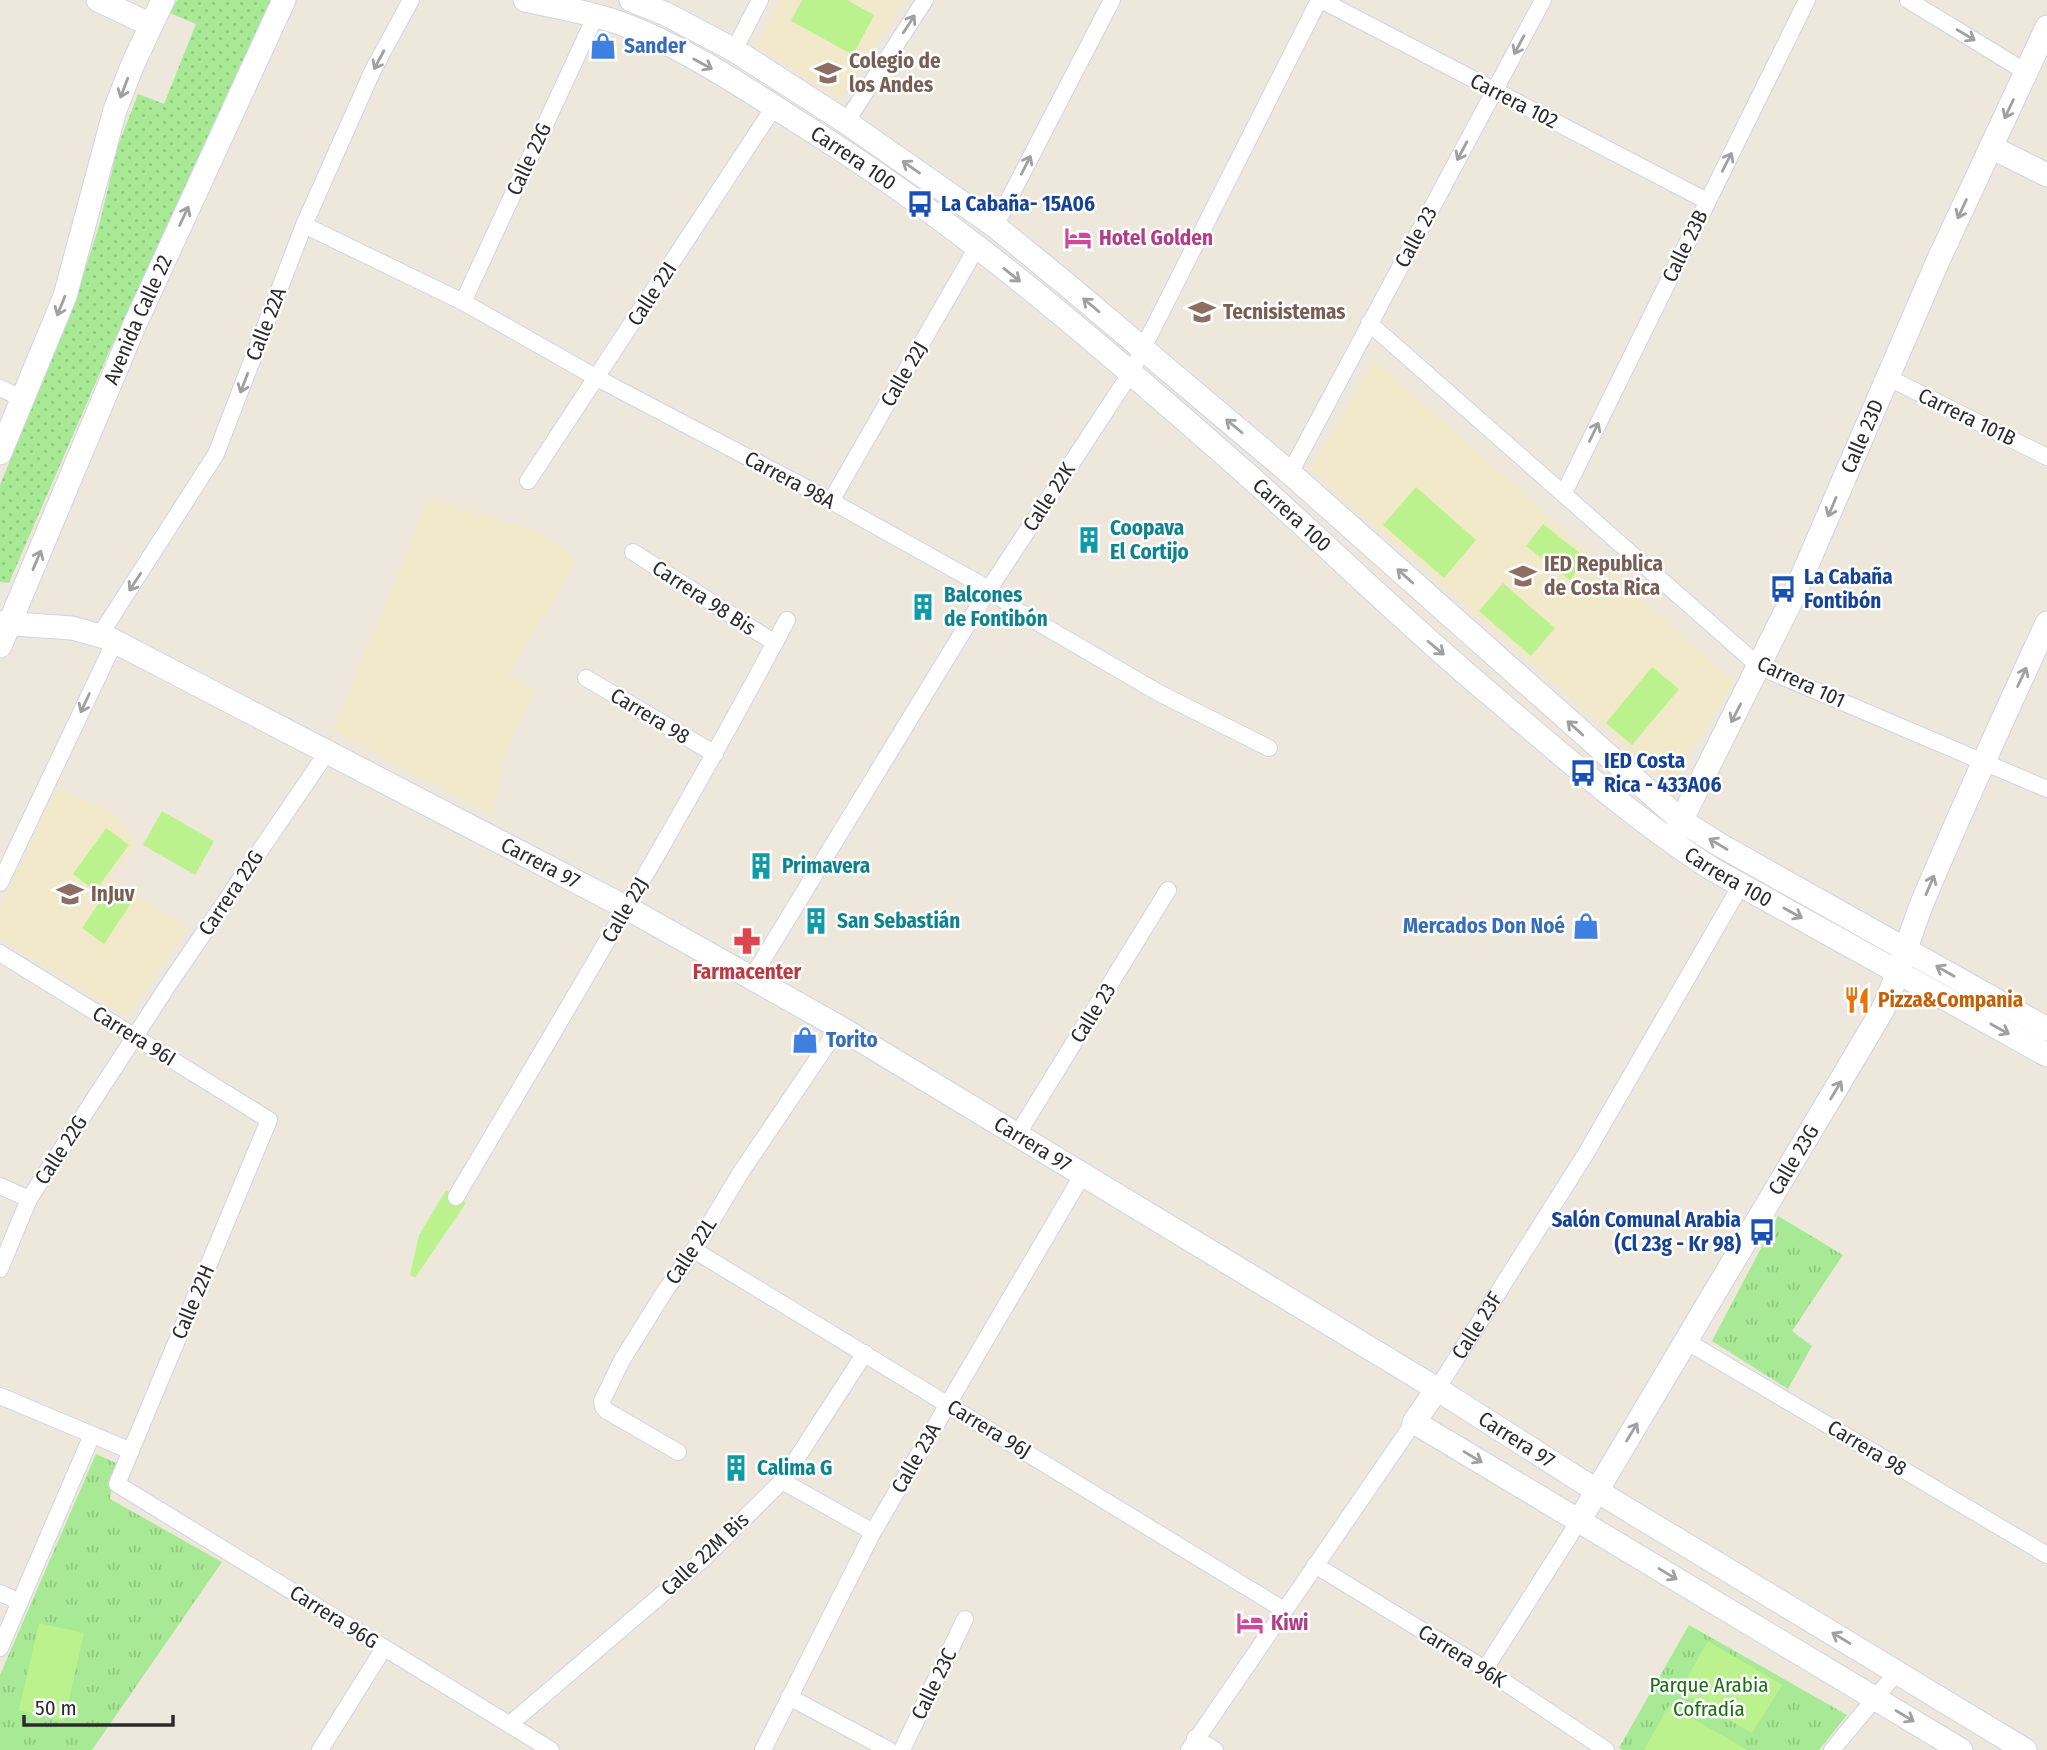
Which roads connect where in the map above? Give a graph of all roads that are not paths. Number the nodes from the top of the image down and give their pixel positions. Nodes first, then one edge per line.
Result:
1 (98, 0) edge
2 (163, 0) edge
3 (284, 0) edge
4 (290, 0) edge
5 (411, 0) edge
6 (525, 0) edge
7 (631, 0) edge
8 (760, 0) edge
9 (925, 0) edge
10 (1112, 0) edge
11 (1320, 0) edge
12 (1543, 0) edge
13 (1808, 0) edge
14 (1908, 0) edge
15 (596, 15) junction
16 (151, 25) junction
17 (274, 25) junction
18 (2047, 27) edge
19 (734, 50) junction
20 (2026, 72) junction
21 (1495, 91) junction
22 (774, 107) junction
23 (846, 122) junction
24 (1991, 147) junction
25 (2047, 175) edge
26 (1707, 201) junction
27 (304, 225) junction
28 (995, 226) junction
29 (977, 247) junction
30 (463, 302) junction
31 (1370, 323) junction
32 (1143, 349) junction
33 (1130, 374) junction
34 (1888, 377) junction
35 (597, 378) junction
36 (0, 388) edge
37 (23, 399) junction
38 (0, 453) edge
39 (2047, 457) edge
40 (1290, 473) junction
41 (528, 481) dead end
42 (1564, 493) junction
43 (831, 501) junction
44 (633, 552) dead end
45 (989, 589) junction
46 (787, 620) dead end
47 (5, 623) edge
48 (2047, 624) edge
49 (108, 638) junction
50 (775, 643) junction
51 (0, 646) edge
52 (1759, 667) junction
53 (586, 678) dead end
54 (1269, 748) dead end
55 (328, 751) junction
56 (715, 754) junction
57 (1983, 761) junction
58 (2047, 789) edge
59 (1682, 821) junction
60 (1670, 842) junction
61 (0, 883) edge
62 (1741, 885) junction
63 (1168, 890) dead end
64 (627, 908) junction
65 (1906, 949) junction
66 (0, 953) edge
67 (1898, 972) junction
68 (751, 979) junction
69 (839, 1027) junction
70 (2047, 1029) edge
71 (134, 1036) junction
72 (2047, 1055) edge
73 (269, 1120) joint
74 (1017, 1135) junction
75 (1083, 1174) junction
76 (0, 1186) edge
77 (456, 1197) dead end
78 (29, 1199) junction
79 (694, 1250) junction
80 (0, 1269) edge
81 (1686, 1341) junction
82 (864, 1353) junction
83 (1437, 1389) junction
84 (0, 1396) edge
85 (947, 1404) junction
86 (1414, 1422) junction
87 (92, 1435) junction
88 (131, 1451) junction
89 (678, 1452) dead end
90 (782, 1481) junction
91 (117, 1484) joint
92 (1597, 1491) junction
93 (1579, 1521) junction
94 (873, 1532) junction
95 (2047, 1555) edge
96 (1315, 1566) junction
97 (0, 1593) edge
98 (20, 1602) junction
99 (1284, 1610) junction
100 (965, 1619) dead end
101 (0, 1648) edge
102 (384, 1648) junction
103 (1485, 1669) junction
104 (1897, 1672) junction
105 (789, 1697) junction
106 (1875, 1698) junction
107 (510, 1724) junction
108 (1192, 1744) edge
109 (320, 1750) edge
110 (551, 1750) edge
111 (763, 1750) edge
112 (890, 1750) edge
113 (902, 1750) edge
114 (1215, 1750) edge
115 (1606, 1750) edge
116 (1832, 1750) edge
117 (1961, 1750) edge
118 (2025, 1750) edge

1 - 16 street
2 - 16 street
3 - 17 street, Avenida Calle 22
4 - 17 street
5 -> 27 street, Calle 22A
6 - 15 street, Carrera 100
7 - 19 street, Carrera 100
8 - 19 street
23 -> 9 street
28 -> 10 street
11 - 21 street, Carrera 102
11 - 32 street, Calle 22K
12 -> 21 street, Calle 23
26 -> 13 street, Calle 23B
14 -> 20 street
15 -> 22 street, Carrera 100
15 - 30 street, Calle 22G
16 -> 37 street
47 -> 17 street, Avenida Calle 22
18 - 20 street, Calle 23D
19 - 23 street, Carrera 100
20 -> 24 street, Calle 23D
21 - 26 street, Carrera 102
21 -> 31 street, Calle 23
22 - 29 street, Carrera 100
22 - 35 street, Calle 22I
28 -> 23 street, Carrera 100
24 - 25 street
24 -> 34 street, Calle 23D
42 -> 26 street, Calle 23B
27 - 30 street, Carrera 98A
27 -> 49 street, Calle 22A
32 -> 28 street, Carrera 100
29 -> 33 street, Carrera 100
29 - 43 street, Calle 22J
30 - 35 street, Carrera 98A
31 - 40 street, Calle 23
31 - 42 street, Carrera 101
32 - 33 street, Calle 22K
40 -> 32 street, Carrera 100
33 - 45 street, Calle 22K
33 -> 60 street, Carrera 100
34 - 39 street, Carrera 101B
34 -> 52 street, Calle 23D
35 - 41 street, Calle 22I
35 - 43 street, Carrera 98A
36 - 37 street
37 - 38 street
59 -> 40 street, Carrera 100
42 - 52 street, Carrera 101
43 - 45 street, Carrera 98A
44 - 50 street, Carrera 98 Bis
45 - 54 street, Carrera 98A
45 - 68 street, Calle 22K
46 - 50 street, Calle 22J
47 - 49 street, Carrera 97
47 - 51 street, Avenida Calle 22
57 -> 48 street, Calle 23G
49 - 55 street, Carrera 97
49 -> 61 street, Calle 22A
50 - 56 street, Calle 22J
52 - 57 street, Carrera 101
52 -> 59 street, Calle 23D
53 - 56 street, Carrera 98
55 - 64 street, Carrera 97
55 - 71 street, Carrera 22G
56 - 64 street, Calle 22J
57 - 58 street, Carrera 101
65 -> 57 street, Calle 23G
59 - 60 street, Calle 23D
65 -> 59 street, Carrera 100
60 - 62 street, Carrera 100
62 -> 67 street, Carrera 100
62 - 83 street, Calle 23F
63 - 74 street, Calle 23
64 - 68 street, Carrera 97
64 - 77 street, Calle 22J
65 - 67 street, Calle 23G
70 -> 65 street, Carrera 100
66 - 71 street, Carrera 96I
67 -> 72 street, Carrera 100
81 -> 67 street, Calle 23G
68 - 69 street, Carrera 97
69 - 74 street, Carrera 97
69 - 79 street, Calle 22L
71 - 73 street, Carrera 96I
71 - 78 street, Calle 22G
73 - 88 street, Calle 22H
74 - 75 street, Carrera 97
75 - 83 street, Carrera 97
75 - 85 street, Calle 23A
76 - 78 street
78 - 80 street, Calle 22G
79 - 82 street, Carrera 96J
79 - 89 street, Calle 22L
92 -> 81 street, Calle 23G
81 - 95 street, Carrera 98
82 - 85 street, Carrera 96J
82 - 90 street, Calle 22M Bis
83 - 86 street, Calle 23F
83 - 92 street, Carrera 97
84 - 87 street
85 - 94 street, Calle 23A
85 - 99 street, Carrera 96J
86 -> 93 street, Carrera 97
86 - 96 street, Calle 23F
87 - 88 street
87 - 98 street
88 - 91 street, Calle 22H
90 - 94 street
90 - 107 street, Calle 22M Bis
91 - 102 street, Carrera 96G
92 - 93 street, Calle 23G
104 -> 92 street, Carrera 97
93 - 103 street, Calle 23G
93 -> 106 street, Carrera 97
94 - 105 street, Calle 23A
96 - 99 street, Calle 23F
96 - 103 street, Carrera 96K
97 - 98 street
98 - 101 street
99 - 108 street, Calle 23F
100 - 113 street, Calle 23C
102 - 107 street, Carrera 96G
102 - 109 street
103 - 115 street, Carrera 96K
104 - 106 street
104 - 118 street, Carrera 97
105 - 111 street, Calle 23A
105 - 112 street
106 - 116 street
106 -> 117 street, Carrera 97
107 - 110 street, Carrera 96G
108 - 114 street

